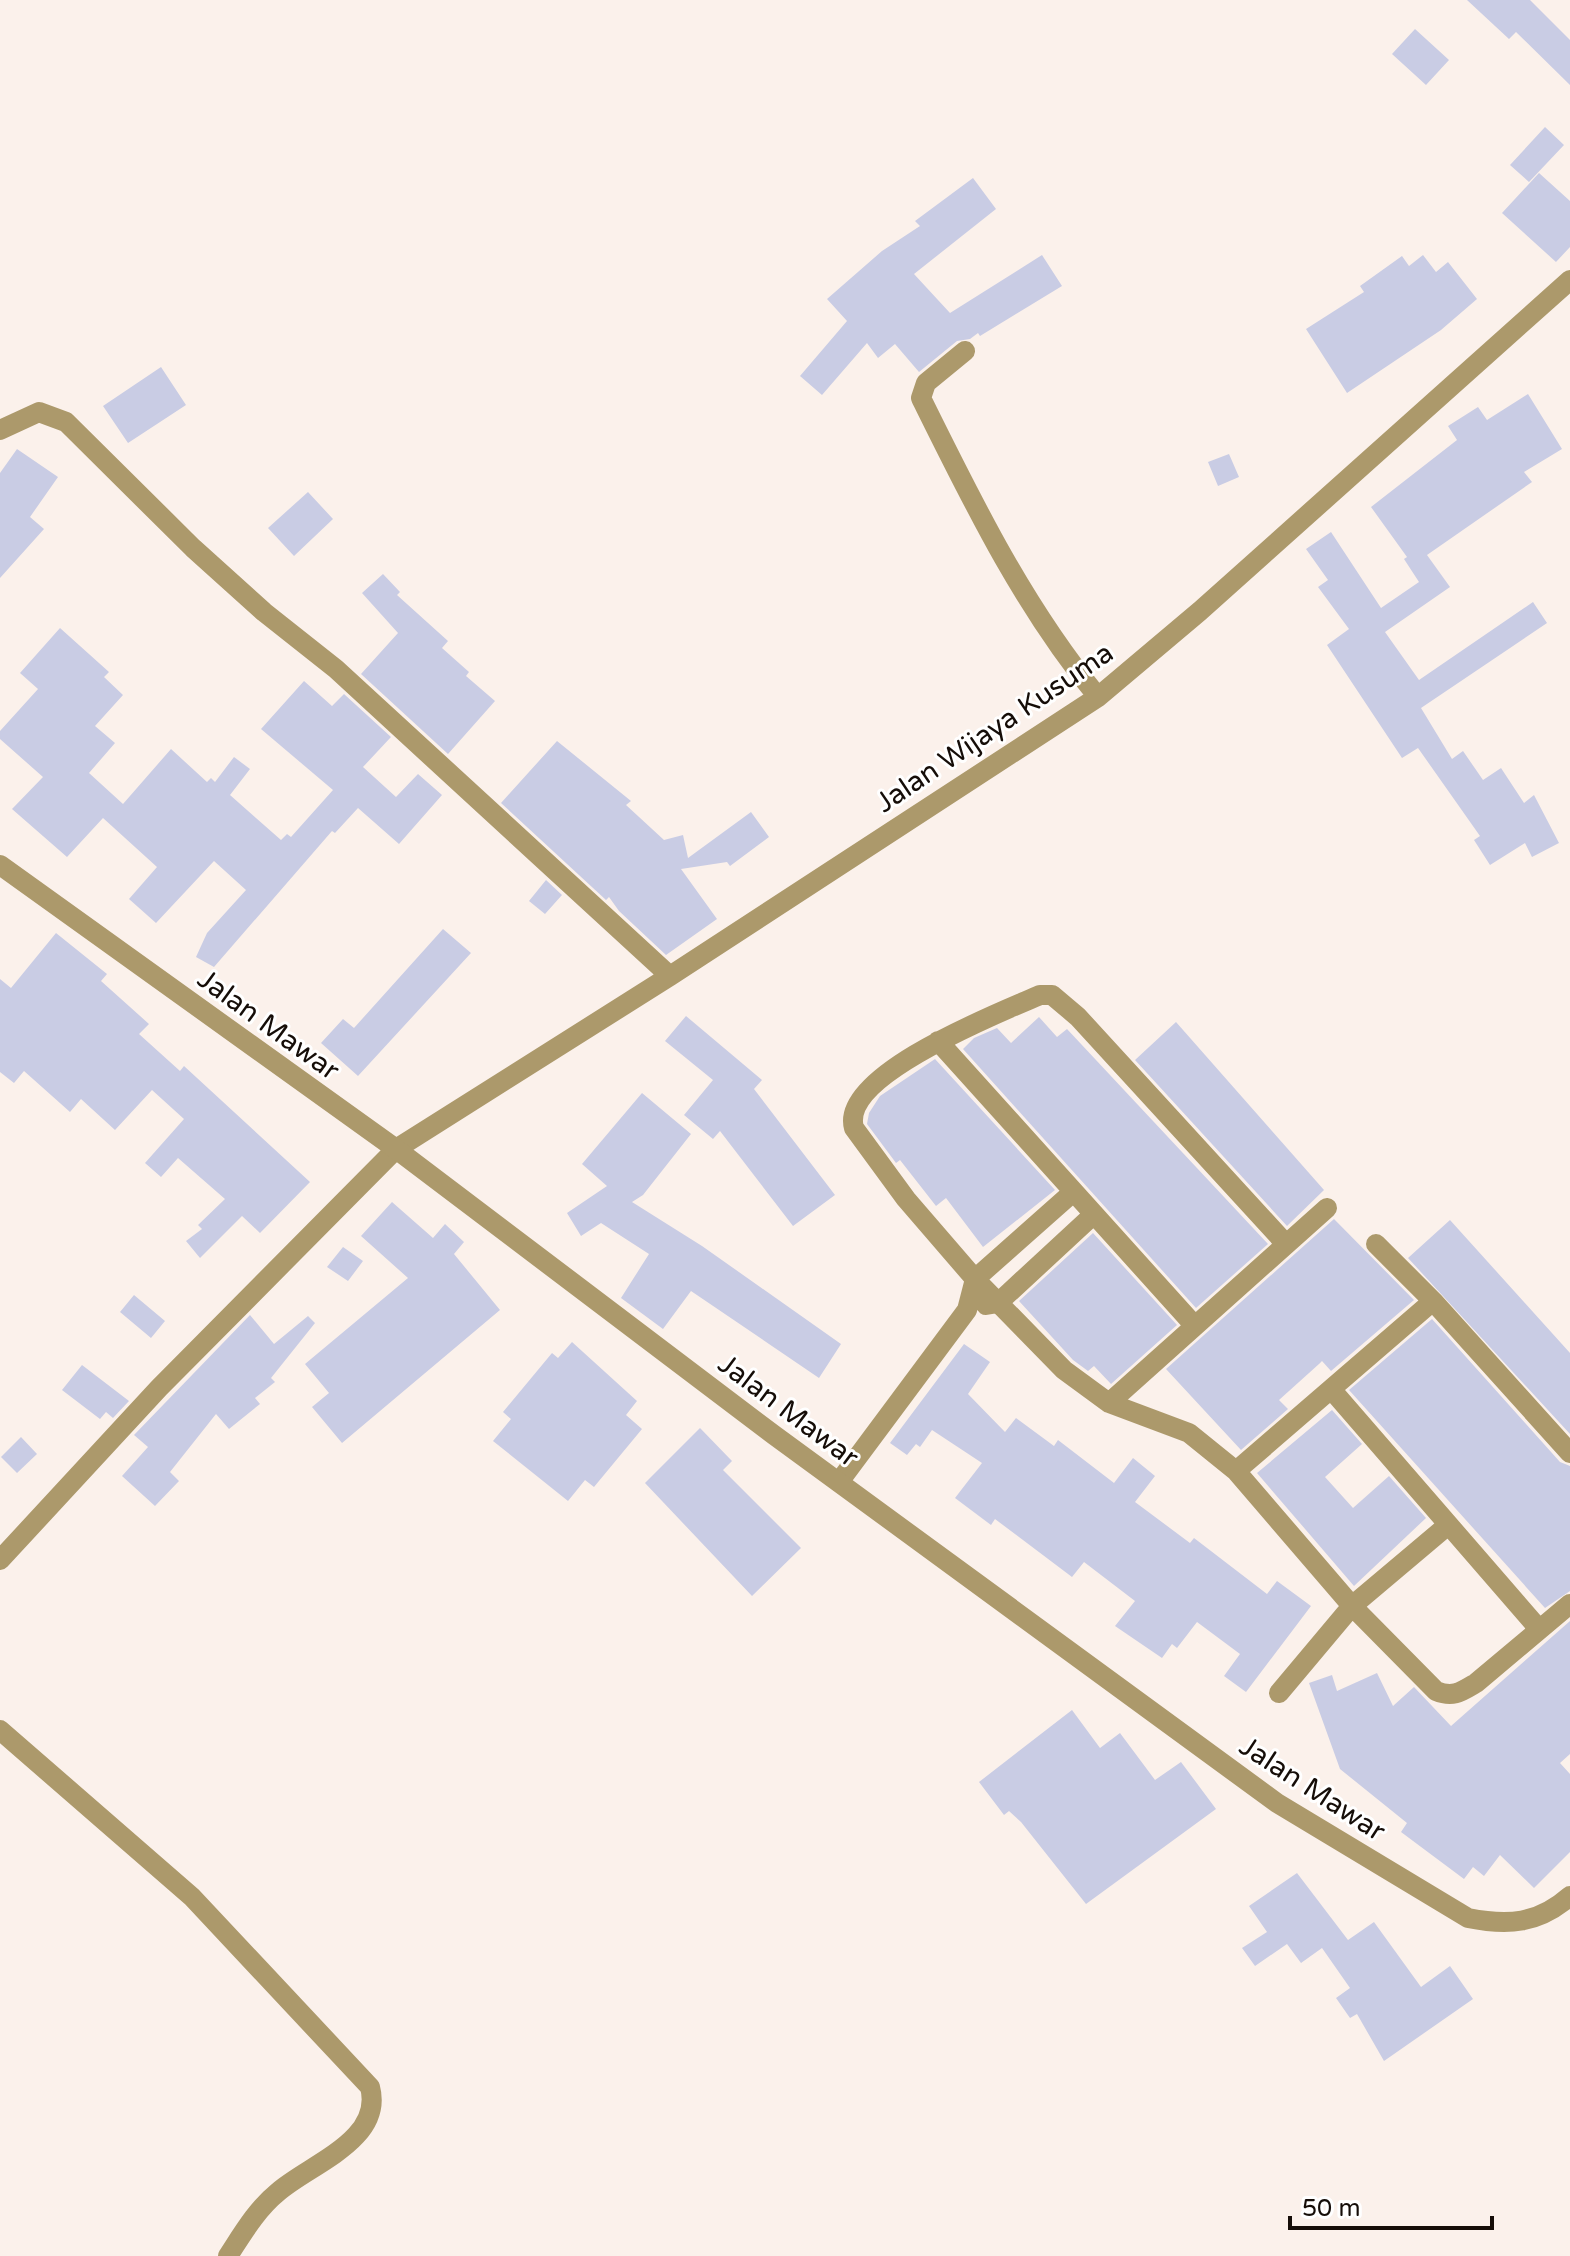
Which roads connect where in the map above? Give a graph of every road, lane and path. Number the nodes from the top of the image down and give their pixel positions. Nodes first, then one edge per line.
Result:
1 (1570, 280) edge
2 (965, 351) dead end
3 (0, 430) edge
4 (1098, 697) junction
5 (0, 865) edge
6 (670, 976) junction
7 (938, 1041) junction
8 (396, 1149) junction
9 (1072, 1193) junction
10 (1327, 1208) dead end
11 (1092, 1216) junction
12 (1285, 1243) junction
13 (1376, 1244) dead end
14 (975, 1279) junction
15 (1433, 1301) junction
16 (998, 1303) junction
17 (967, 1310) junction
18 (1194, 1325) junction
19 (1331, 1389) junction
20 (1109, 1403) junction
21 (1570, 1453) edge
22 (1236, 1471) junction
23 (839, 1482) junction
24 (1448, 1525) junction
25 (0, 1560) edge
26 (1570, 1604) edge
27 (1352, 1606) junction
28 (1539, 1629) junction
29 (1279, 1693) dead end
30 (0, 1730) edge
31 (1570, 1896) edge
32 (228, 2256) edge

1 - 4 street, Jalan Wijaya Kusuma
2 - 4 street
3 - 6 street
4 - 6 street, Jalan Wijaya Kusuma
5 - 8 street, Jalan Mawar
6 - 8 street, Jalan Wijaya Kusuma
7 - 9 street
7 - 12 street
7 - 14 street
8 - 23 street, Jalan Mawar
8 - 25 street, Jalan Wijaya Kusuma
9 - 11 street
9 - 14 street
10 - 12 street
11 - 16 street
11 - 18 street
12 - 18 street
13 - 15 street
14 - 16 street
14 - 17 street
15 - 19 street
15 - 21 street
16 - 17 street
16 - 20 street
17 - 23 street
18 - 20 street
19 - 22 street
19 - 24 street
20 - 22 street
22 - 27 street
23 - 31 street, Jalan Mawar
24 - 27 street
24 - 28 street
26 - 28 street
27 - 28 street
27 - 29 street
30 - 32 street

